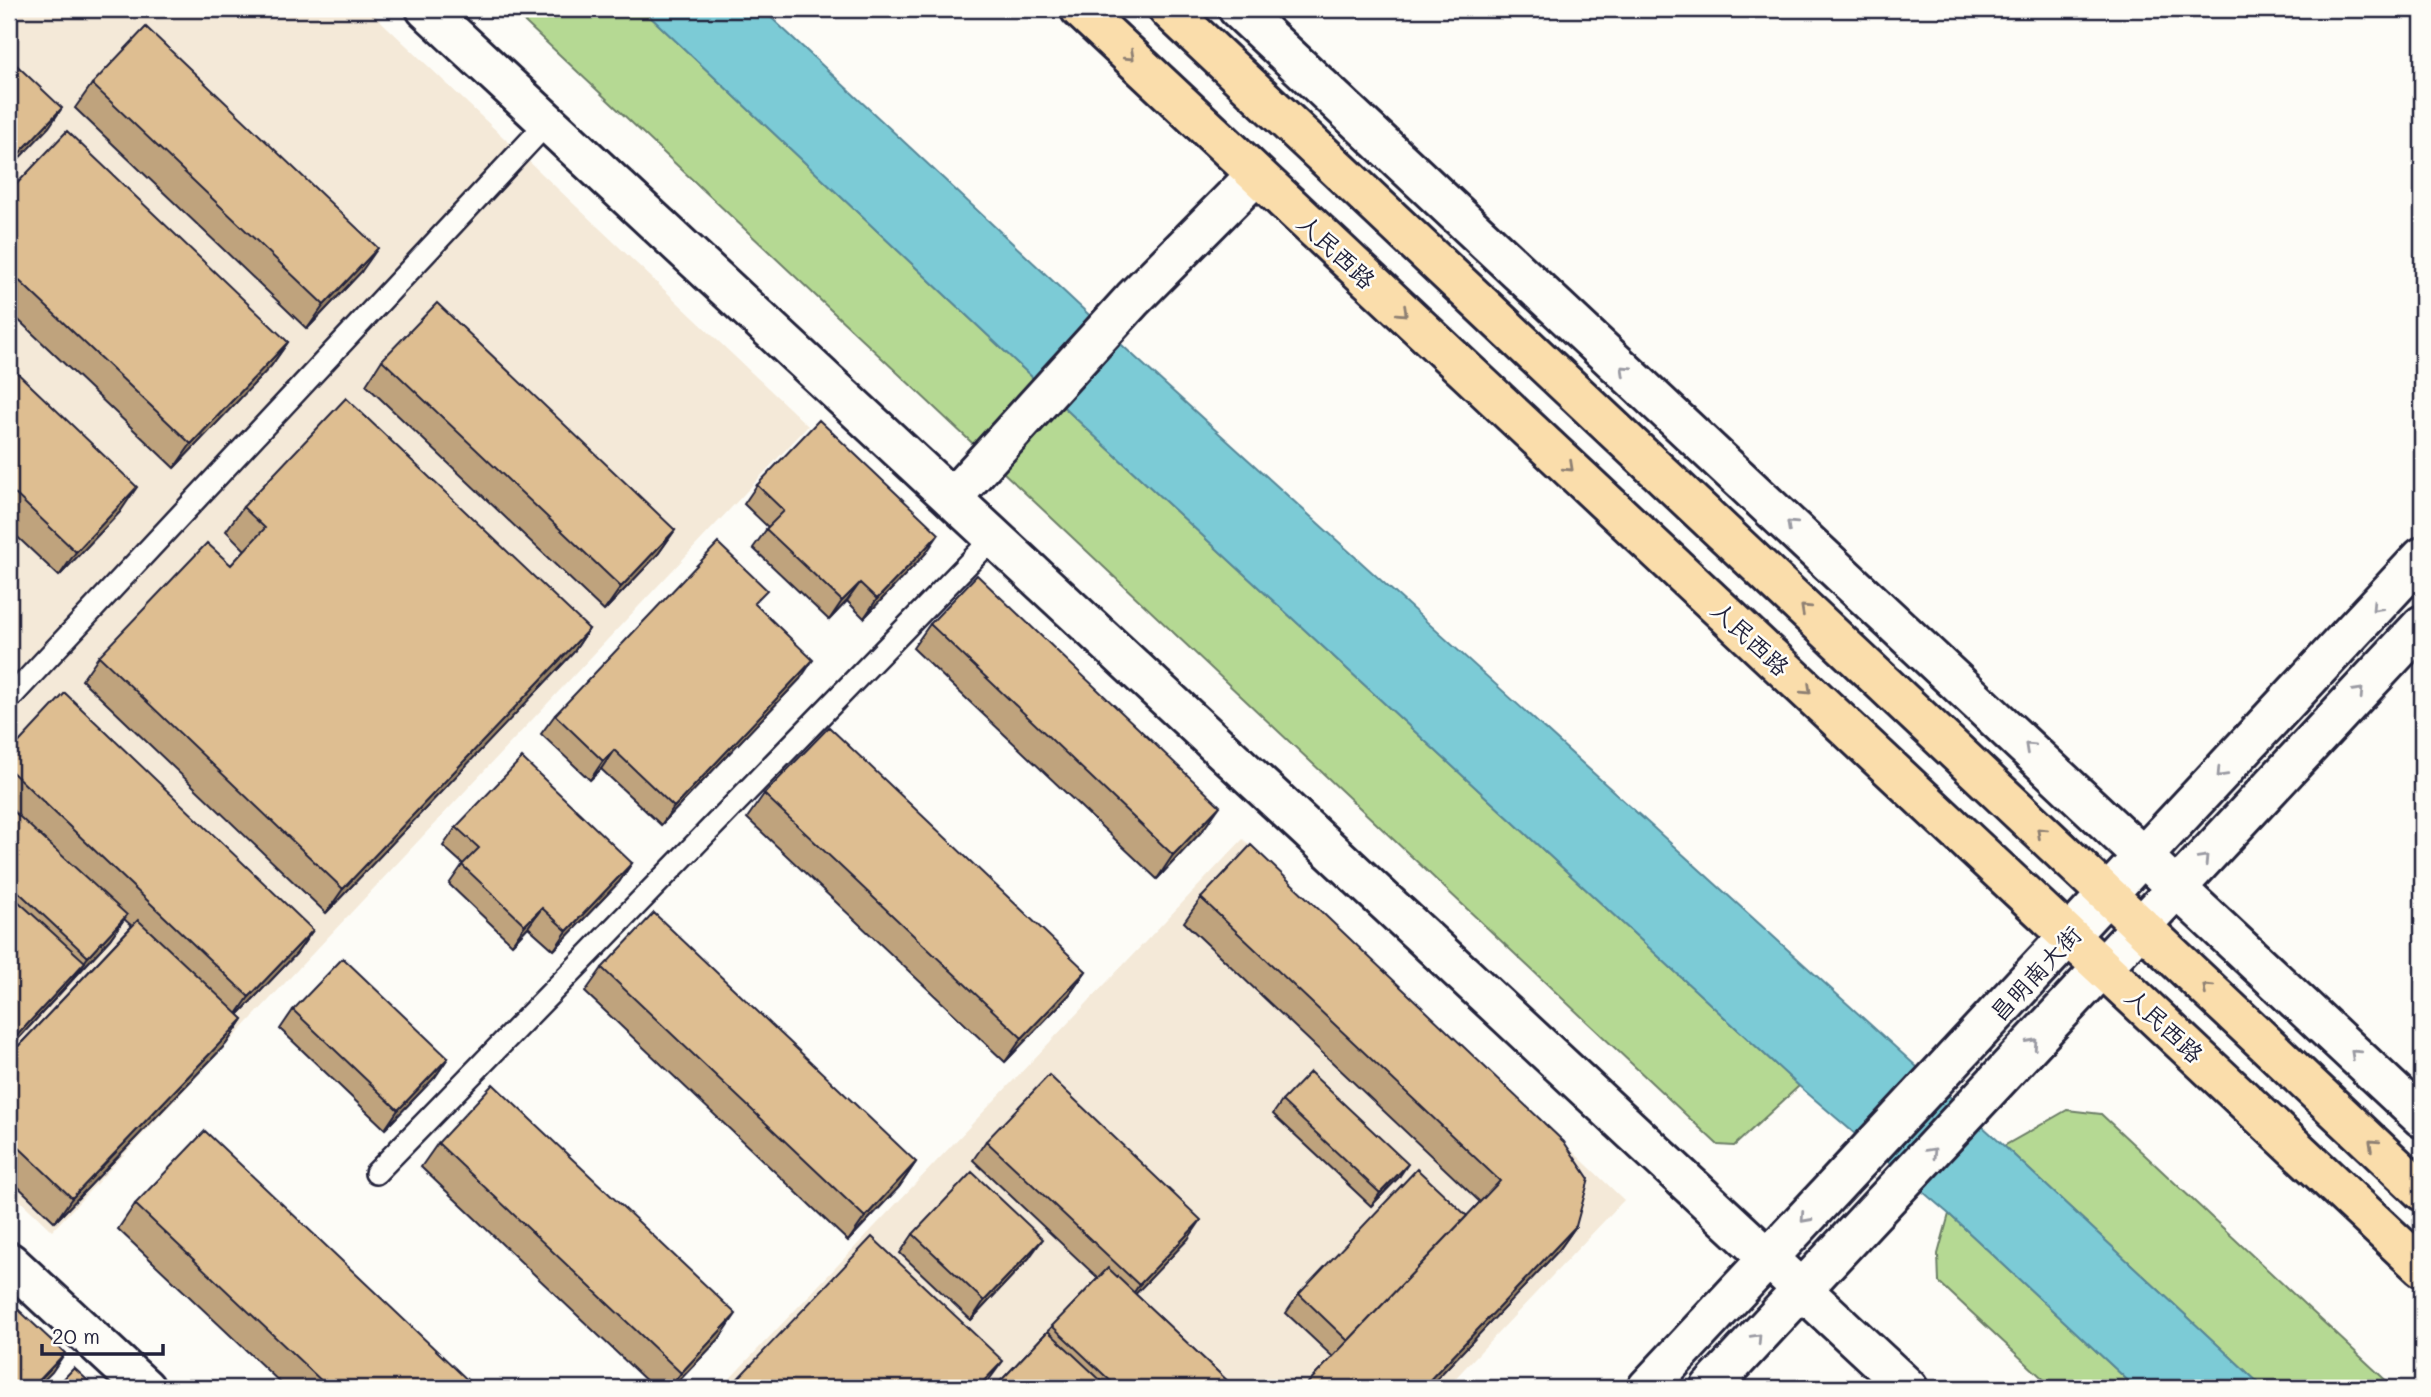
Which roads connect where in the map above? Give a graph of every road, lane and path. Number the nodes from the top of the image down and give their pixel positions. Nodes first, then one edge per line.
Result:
1 (426, 9) edge
2 (1080, 9) edge
3 (1168, 9) edge
4 (1238, 9) edge
5 (548, 122) junction
6 (1256, 175) junction
7 (952, 498) junction
8 (994, 537) junction
9 (2422, 557) edge
10 (2422, 625) edge
11 (9, 699) edge
12 (2144, 855) junction
13 (2177, 887) junction
14 (2108, 895) junction
15 (2141, 926) junction
16 (2070, 936) junction
17 (2103, 967) junction
18 (2422, 1118) edge
19 (376, 1173) dead end
20 (2422, 1191) edge
21 (1769, 1258) junction
22 (9, 1262) edge
23 (2422, 1267) edge
24 (1802, 1290) junction
25 (145, 1388) edge
26 (1647, 1388) edge
27 (1710, 1388) edge
28 (1908, 1388) edge

1 - 5 street
2 -> 6 main road, 人民西路
14 -> 3 main road
12 -> 4 street
5 - 7 street
5 - 11 lane
6 - 7 street
6 -> 16 main road, 人民西路
7 - 8 street
8 - 19 lane
8 - 21 street
9 -> 12 street, 昌明南大街
13 -> 10 street, 昌明南大街
12 - 13 street
12 - 14 street, 昌明南大街
13 - 15 street, 昌明南大街
18 -> 13 street
14 - 15 main road
14 - 16 street, 昌明南大街
15 - 17 street, 昌明南大街
20 -> 15 main road
16 - 17 main road, 人民西路
16 -> 21 street, 昌明南大街
17 - 23 main road, 人民西路
24 -> 17 street, 昌明南大街
21 - 24 street
21 - 26 street, 昌明南大街
22 - 25 street
27 -> 24 street, 昌明南大街
24 - 28 street

